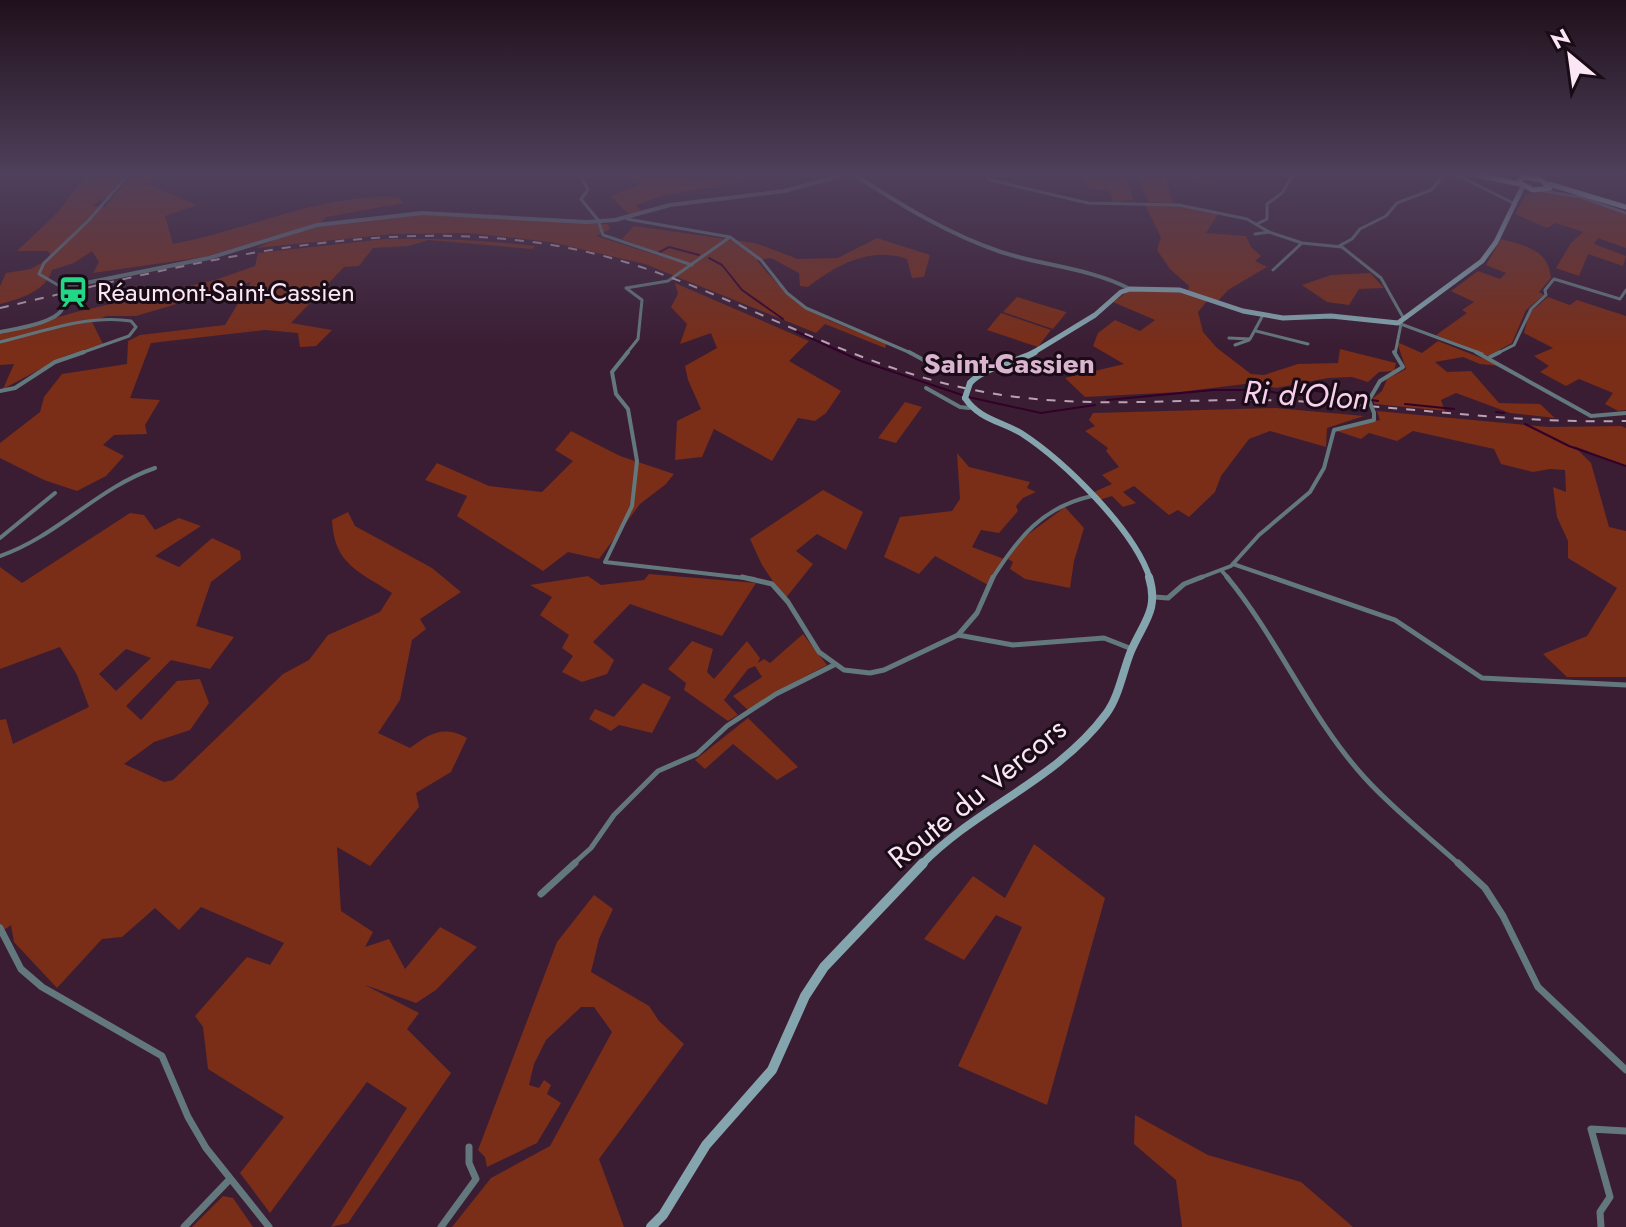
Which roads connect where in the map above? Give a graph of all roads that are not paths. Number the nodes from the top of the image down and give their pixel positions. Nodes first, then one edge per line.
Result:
1 (76, 232) edge
2 (293, 232) edge
3 (602, 232) edge
4 (703, 232) edge
5 (947, 232) edge
6 (1267, 232) edge
7 (1269, 232) edge
8 (1357, 232) edge
9 (1501, 232) edge
10 (1255, 234) dead end
11 (730, 237) junction
12 (1302, 243) junction
13 (1339, 246) junction
14 (692, 265) junction
15 (1273, 270) dead end
16 (1130, 289) junction
17 (62, 290) junction
18 (1626, 290) edge
19 (1263, 315) junction
20 (1401, 322) junction
21 (1256, 331) junction
22 (0, 332) edge
23 (1229, 338) dead end
24 (1250, 339) junction
25 (0, 342) edge
26 (1308, 344) dead end
27 (1235, 345) dead end
28 (1490, 357) junction
29 (988, 371) junction
30 (926, 388) dead end
31 (0, 391) edge
32 (969, 408) junction
33 (1626, 413) edge
34 (155, 468) dead end
35 (55, 493) dead end
36 (1092, 496) junction
37 (0, 538) edge
38 (0, 556) edge
39 (1233, 564) junction
40 (1221, 570) junction
41 (1155, 597) junction
42 (958, 635) junction
43 (1132, 649) junction
44 (834, 665) junction
45 (1626, 685) edge
46 (541, 894) dead end
47 (0, 928) edge
48 (1626, 1070) edge
49 (1626, 1131) edge
50 (469, 1147) dead end
51 (229, 1180) junction
52 (663, 1215) junction
53 (184, 1227) edge
54 (269, 1227) edge
55 (441, 1227) edge
56 (651, 1227) edge
57 (658, 1227) edge
58 (1601, 1227) edge

1 - 17 street
2 - 17 street
3 - 14 street
4 - 11 street
5 - 16 street
6 - 10 street
7 - 12 street
8 - 13 street
9 - 20 main road
11 - 14 street
11 - 29 street
12 - 13 street
12 - 15 street
13 - 20 street
14 - 44 street
16 - 19 main road
16 - 29 main road
17 - 22 street
18 - 28 street
19 - 20 main road
19 - 21 street
20 - 28 street
20 - 39 street, bridge
21 - 24 street
21 - 26 street
23 - 24 street
24 - 27 street
25 - 31 street
28 - 33 street
29 - 32 main road, bridge
30 - 32 street
32 - 36 main road
34 - 38 street
35 - 37 street
36 - 41 main road
36 - 42 street
39 - 40 street
39 - 45 street
40 - 41 street
40 - 48 street
41 - 43 main road, Route du Vercors
42 - 43 street
42 - 44 street
43 - 52 main road, Route du Vercors
44 - 46 street
47 - 51 street
49 - 58 street
50 - 55 street
51 - 53 street
51 - 54 street
52 - 56 main road, Route du Vercors
52 - 57 street

